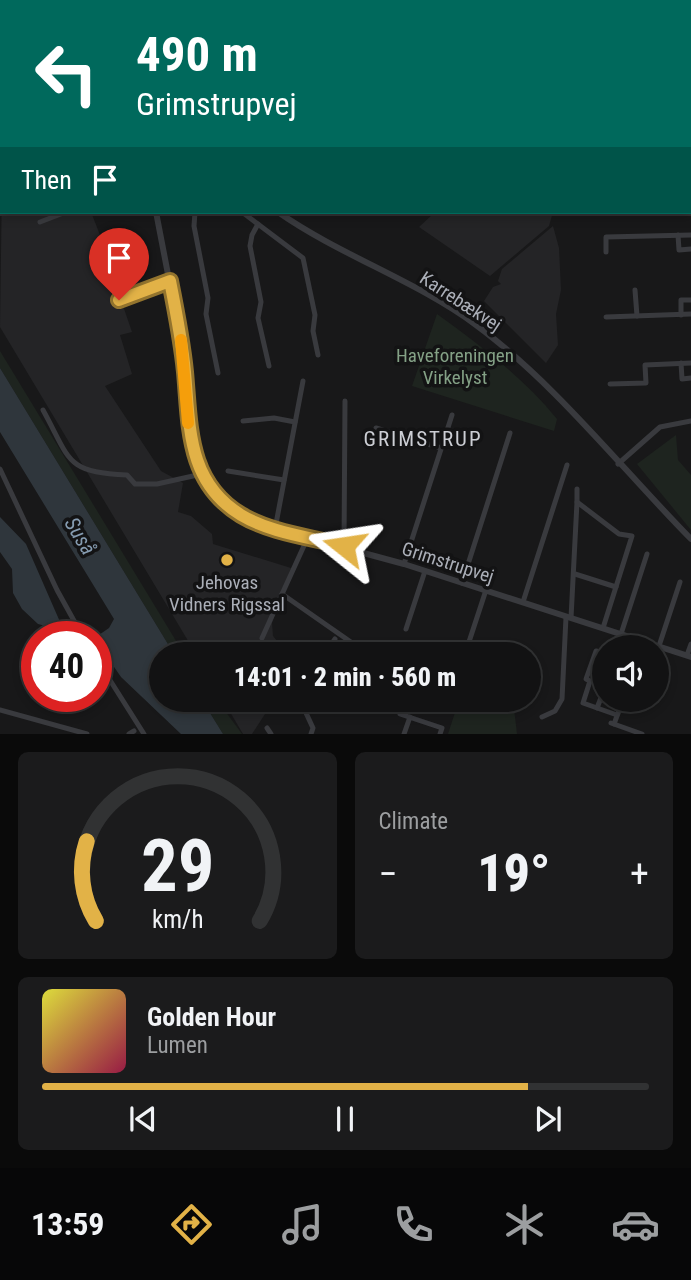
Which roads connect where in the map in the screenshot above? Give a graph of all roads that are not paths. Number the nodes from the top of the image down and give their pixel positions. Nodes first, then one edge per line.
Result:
1 (61, 214) edge
2 (156, 214) edge
3 (195, 214) edge
4 (244, 214) edge
5 (281, 214) edge
6 (40, 222) dead end
7 (258, 225) junction
8 (678, 235) junction
9 (691, 235) edge
10 (691, 249) edge
11 (606, 252) dead end
12 (170, 281) junction
13 (635, 290) dead end
14 (119, 300) dead end
15 (691, 300) edge
16 (691, 314) edge
17 (681, 315) junction
18 (636, 316) junction
19 (606, 317) dead end
20 (318, 355) dead end
21 (681, 363) junction
22 (691, 363) edge
23 (268, 366) dead end
24 (218, 373) dead end
25 (691, 378) edge
26 (303, 381) dead end
27 (610, 384) dead end
28 (345, 401) dead end
29 (43, 410) dead end
30 (452, 415) dead end
31 (243, 421) dead end
32 (691, 421) edge
33 (295, 422) junction
34 (376, 428) dead end
35 (510, 433) dead end
36 (441, 448) junction
37 (618, 464) junction
38 (567, 465) dead end
39 (0, 469) edge
40 (228, 471) dead end
41 (202, 474) junction
42 (284, 480) junction
43 (578, 489) dead end
44 (577, 502) junction
45 (637, 527) dead end
46 (275, 529) junction
47 (632, 536) junction
48 (308, 537) junction
49 (691, 540) edge
50 (344, 546) junction
51 (647, 554) dead end
52 (404, 564) junction
53 (425, 571) junction
54 (575, 574) junction
55 (680, 582) dead end
56 (463, 583) junction
57 (616, 587) junction
58 (486, 590) junction
59 (282, 594) junction
60 (523, 602) junction
61 (568, 617) junction
62 (74, 621) edge
63 (603, 628) junction
64 (407, 629) dead end
65 (621, 634) junction
66 (624, 635) edge
67 (663, 635) edge
68 (262, 638) dead end
69 (335, 639) dead end
70 (333, 642) edge
71 (351, 642) edge
72 (469, 642) edge
73 (691, 644) edge
74 (669, 649) edge
75 (689, 656) edge
76 (592, 662) edge
77 (112, 684) edge
78 (592, 706) edge
79 (0, 710) edge
80 (306, 712) edge
81 (401, 712) edge
82 (608, 712) edge
83 (618, 712) edge
84 (617, 715) junction
85 (410, 717) junction
86 (542, 717) dead end
87 (88, 734) edge
88 (144, 734) edge
89 (311, 734) edge
90 (404, 734) edge
91 (440, 734) edge
92 (642, 734) edge

1 - 6 street
2 - 12 street, Grimstrupvej
3 - 24 street
4 - 7 street
5 - 37 street, Karrebækvej
7 - 20 street
7 - 23 street
8 - 9 street
8 - 10 street
8 - 11 street
12 - 14 street
12 - 41 street, Grimstrupvej
13 - 18 street
15 - 17 street
16 - 17 street
17 - 18 street
18 - 19 street
21 - 22 street
21 - 25 street
21 - 27 street
26 - 33 street
28 - 50 street
29 - 41 street
30 - 36 street
31 - 33 street
32 - 37 street
33 - 42 street
34 - 36 street
35 - 56 street
36 - 52 street
37 - 49 street, Karrebækvej
38 - 60 street
39 - 62 street
40 - 42 street
41 - 46 street, Grimstrupvej
42 - 46 street
43 - 44 street
44 - 47 street
44 - 54 street
45 - 47 street
46 - 48 street, Grimstrupvej
47 - 57 street
48 - 50 street, Grimstrupvej
48 - 59 street
50 - 52 street, Grimstrupvej
51 - 65 street
52 - 53 street, Grimstrupvej
53 - 56 street, Grimstrupvej
53 - 64 street
54 - 57 street
54 - 61 street
55 - 67 street
56 - 58 street, Grimstrupvej
57 - 63 street
58 - 60 street, Grimstrupvej
58 - 72 street
59 - 68 street
59 - 71 street
60 - 61 street, Grimstrupvej
61 - 63 street, Grimstrupvej
61 - 86 street
63 - 65 street, Grimstrupvej
65 - 66 street, Grimstrupvej
69 - 70 street
73 - 75 street
74 - 75 street, Grimstrupvej
76 - 78 street
77 - 88 street
79 - 87 street
80 - 89 street
81 - 85 street
82 - 84 street
83 - 84 street
84 - 92 street
85 - 90 street
85 - 91 street

